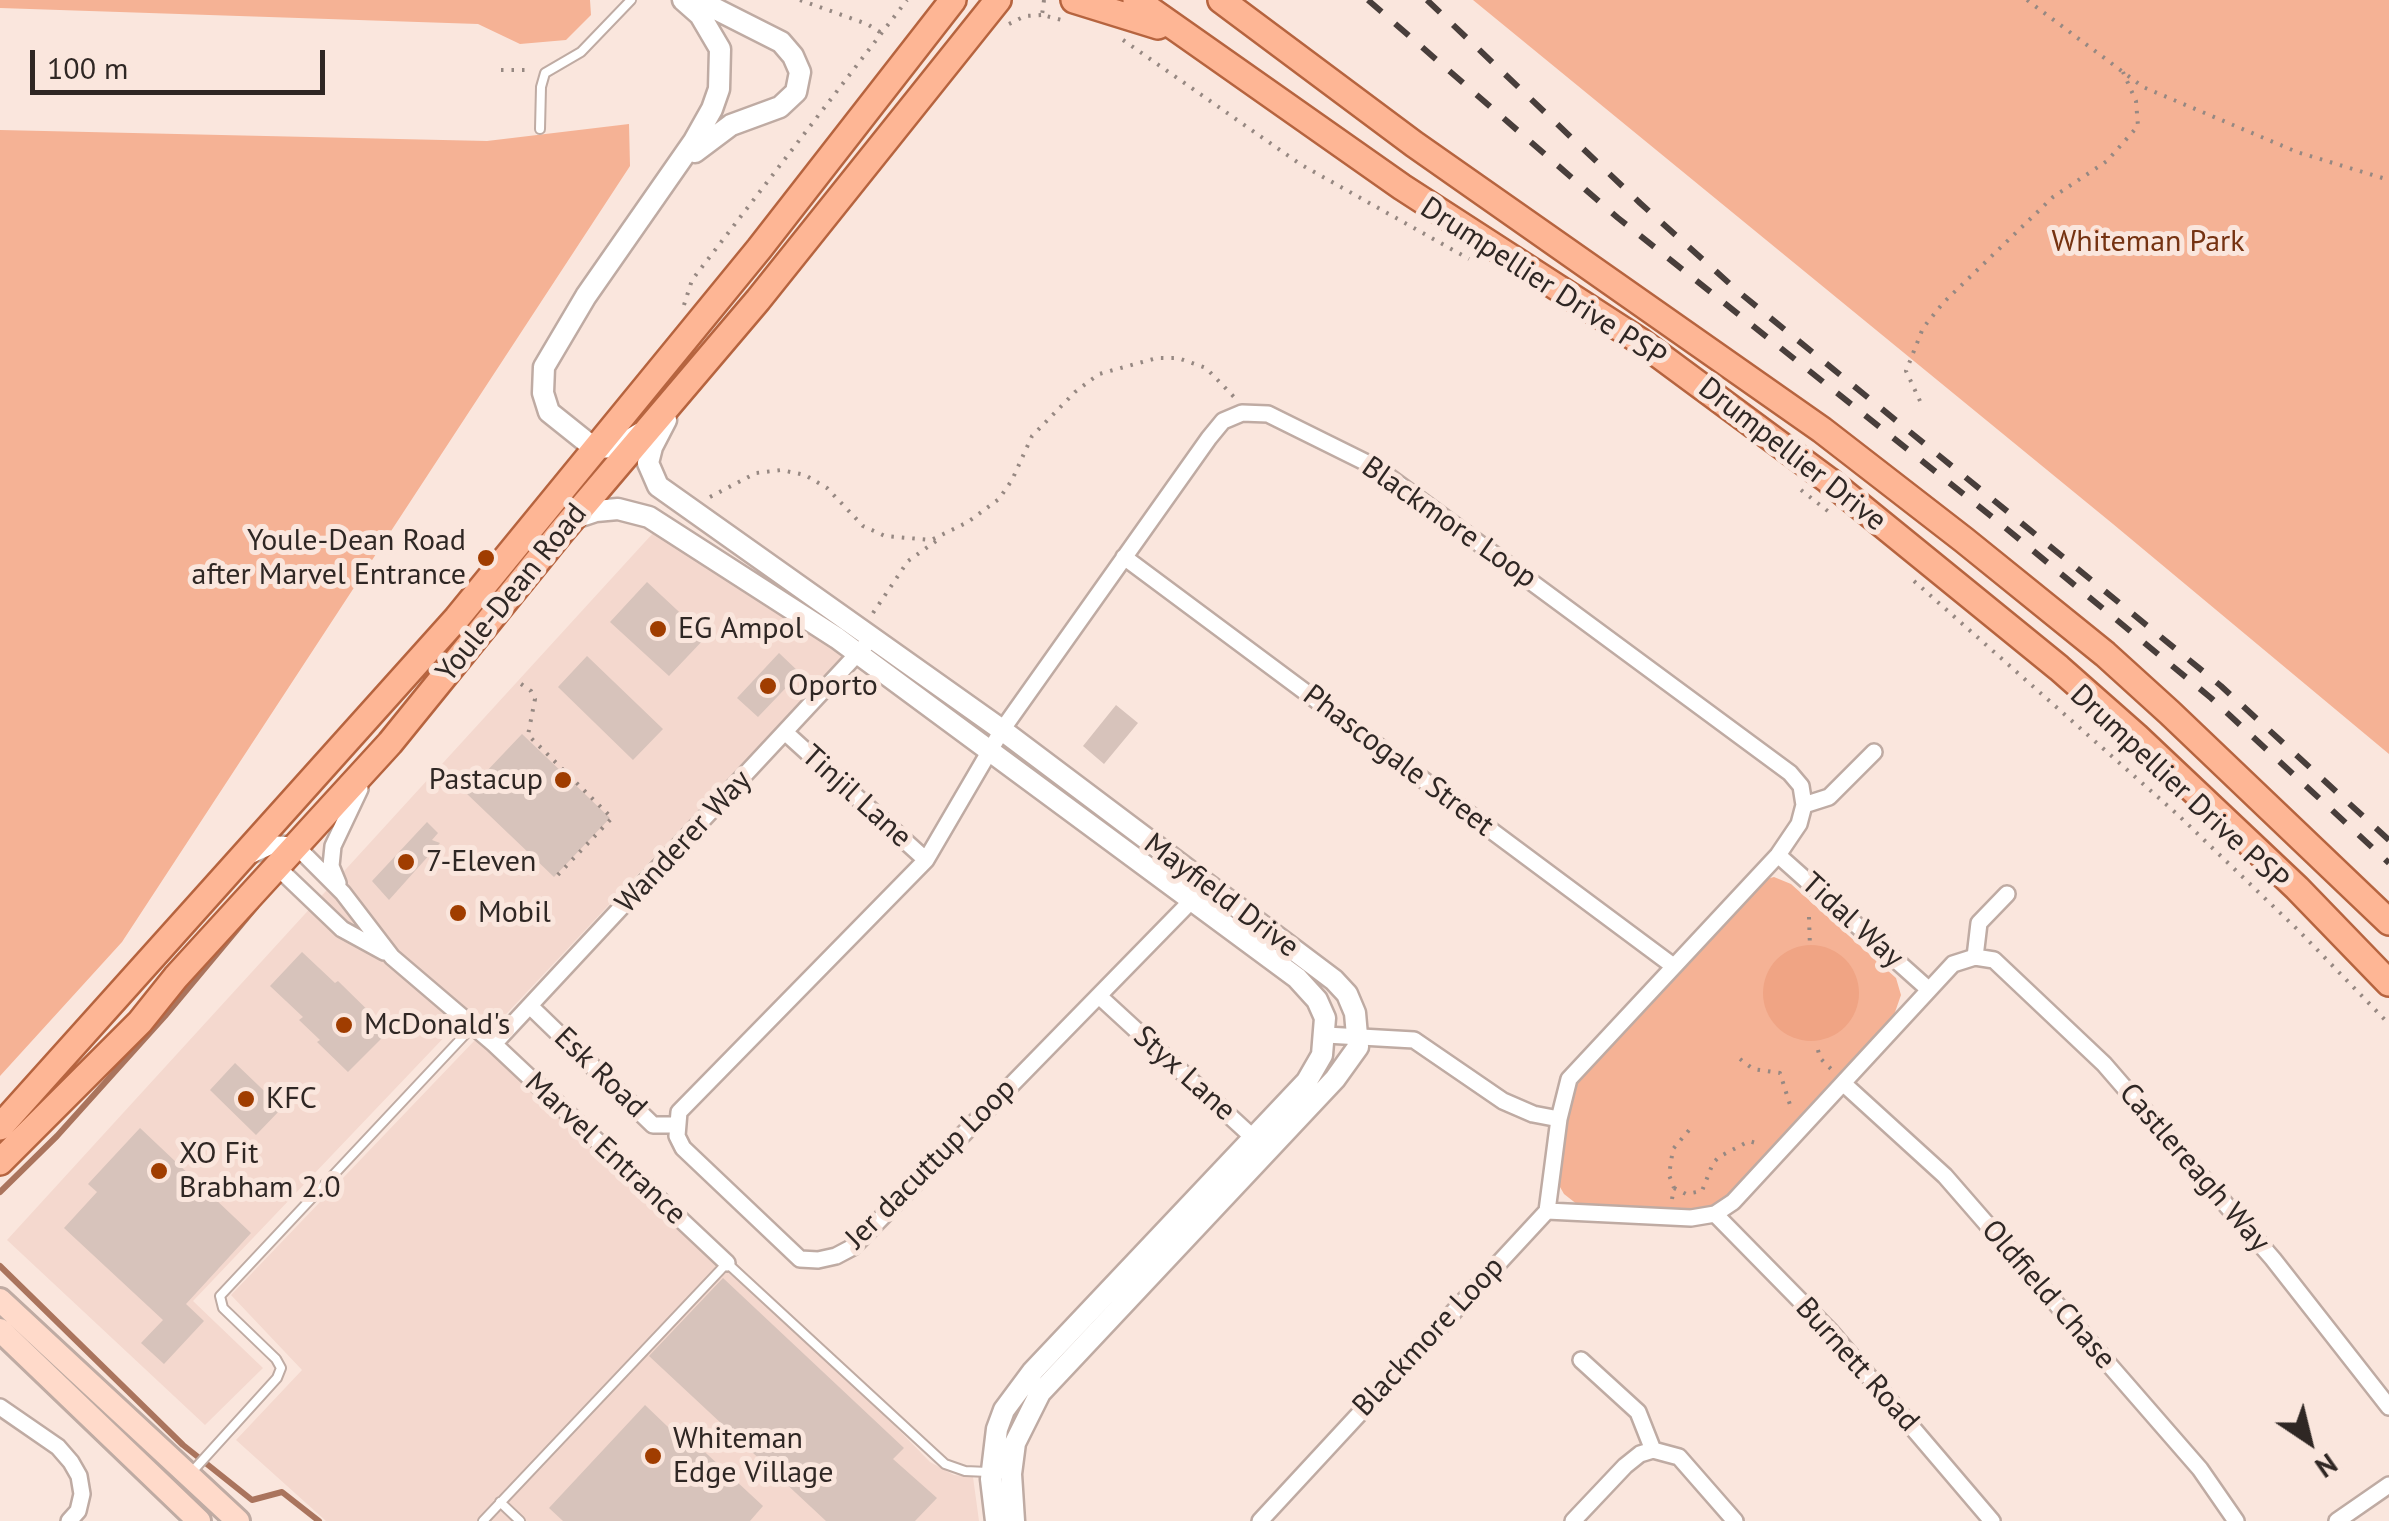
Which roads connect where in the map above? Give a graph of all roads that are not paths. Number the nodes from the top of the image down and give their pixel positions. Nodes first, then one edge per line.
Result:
1 (632, 0) edge
2 (683, 0) edge
3 (698, 0) edge
4 (953, 0) edge
5 (1136, 0) edge
6 (1221, 0) edge
7 (998, 4) edge
8 (1076, 11) edge
9 (939, 12) edge
10 (1186, 36) junction
11 (540, 130) dead end
12 (660, 188) junction
13 (694, 377) junction
14 (650, 426) junction
15 (594, 448) junction
16 (572, 520) junction
17 (1124, 557) junction
18 (873, 637) junction
19 (858, 654) junction
20 (1002, 730) junction
21 (786, 733) junction
22 (390, 744) junction
23 (989, 750) junction
24 (1874, 752) dead end
25 (299, 792) junction
26 (1804, 805) junction
27 (282, 853) junction
28 (1778, 854) junction
29 (926, 860) junction
30 (228, 872) junction
31 (344, 893) junction
32 (1199, 893) junction
33 (2007, 894) dead end
34 (2389, 922) edge
35 (1974, 956) junction
36 (392, 957) junction
37 (1672, 965) junction
38 (2389, 983) edge
39 (1927, 988) junction
40 (1099, 996) junction
41 (530, 1006) junction
42 (473, 1026) junction
43 (1326, 1036) junction
44 (1358, 1036) junction
45 (494, 1044) junction
46 (1844, 1084) junction
47 (1558, 1119) junction
48 (676, 1124) junction
49 (0, 1127) edge
50 (1261, 1144) junction
51 (0, 1162) edge
52 (1546, 1211) junction
53 (1715, 1214) junction
54 (726, 1263) junction
55 (0, 1300) edge
56 (0, 1330) edge
57 (1581, 1360) dead end
58 (0, 1407) edge
59 (2389, 1407) edge
60 (1654, 1450) junction
61 (193, 1471) junction
62 (1002, 1474) junction
63 (2389, 1485) edge
64 (500, 1502) junction
65 (1985, 1518) edge
66 (69, 1521) edge
67 (199, 1521) edge
68 (238, 1521) edge
69 (483, 1521) edge
70 (520, 1521) edge
71 (996, 1521) edge
72 (1014, 1521) edge
73 (1260, 1521) edge
74 (1573, 1521) edge
75 (1734, 1521) edge
76 (2236, 1521) edge
77 (2336, 1521) edge

1 - 11 lane
2 - 12 street
3 - 12 street
4 - 9 main road, Youle-Dean Road
5 - 10 main road, Drumpellier Drive
6 - 34 main road, Drumpellier Drive
7 - 13 main road, Youle-Dean Road
8 - 10 main road
9 - 15 main road, Youle-Dean Road
10 - 38 main road, Drumpellier Drive
12 - 15 street
13 - 14 main road, Youle-Dean Road
13 - 18 street, Mayfield Drive
14 - 15 street
14 - 16 main road, Youle-Dean Road
15 - 25 main road, Youle-Dean Road
16 - 19 street, Mayfield Drive
16 - 22 main road, Youle-Dean Road
17 - 20 street, Blackmore Loop
17 - 26 street, Blackmore Loop
17 - 37 street, Phascogale Street
18 - 19 street, Wanderer Way
18 - 20 street, Mayfield Drive
19 - 21 street, Wanderer Way
19 - 23 street, Mayfield Drive
20 - 23 street
20 - 32 street, Mayfield Drive
21 - 29 street, Tinjil Lane
21 - 41 street, Wanderer Way
22 - 27 main road, Youle-Dean Road
22 - 31 street, Marvel Entrance
23 - 29 street
23 - 32 street, Mayfield Drive
24 - 26 street
25 - 27 street
25 - 30 main road, Youle-Dean Road
26 - 28 street
27 - 30 street
27 - 31 street, Marvel Entrance
27 - 36 street, Marvel Entrance
27 - 51 main road, Youle-Dean Road
28 - 37 street
28 - 39 street, Tidal Way
29 - 48 street
30 - 49 main road, Youle-Dean Road
31 - 36 street, Marvel Entrance
32 - 40 street, Jer dacuttup Loop
32 - 43 street, Mayfield Drive
32 - 44 street, Mayfield Drive
33 - 35 street
35 - 39 street
35 - 59 street, Castlereagh Way
36 - 42 street, Marvel Entrance
37 - 47 street
39 - 46 street
40 - 48 street, Jer dacuttup Loop
40 - 50 street, Styx Lane
41 - 45 street, Wanderer Way
41 - 48 street, Esk Road
42 - 45 street, Marvel Entrance
42 - 61 lane
43 - 44 street
43 - 50 street
44 - 47 street
44 - 50 street
45 - 54 street, Marvel Entrance
46 - 53 street
46 - 76 street, Oldfield Chase
47 - 52 street
50 - 62 street
52 - 53 street
52 - 73 street, Blackmore Loop
53 - 65 street, Burnett Road
54 - 62 lane
54 - 64 lane
55 - 61 main road
56 - 67 main road
57 - 60 street
58 - 66 street
60 - 74 street
60 - 75 street
61 - 68 main road
62 - 71 street
62 - 72 street
63 - 77 street
64 - 69 lane
64 - 70 lane

